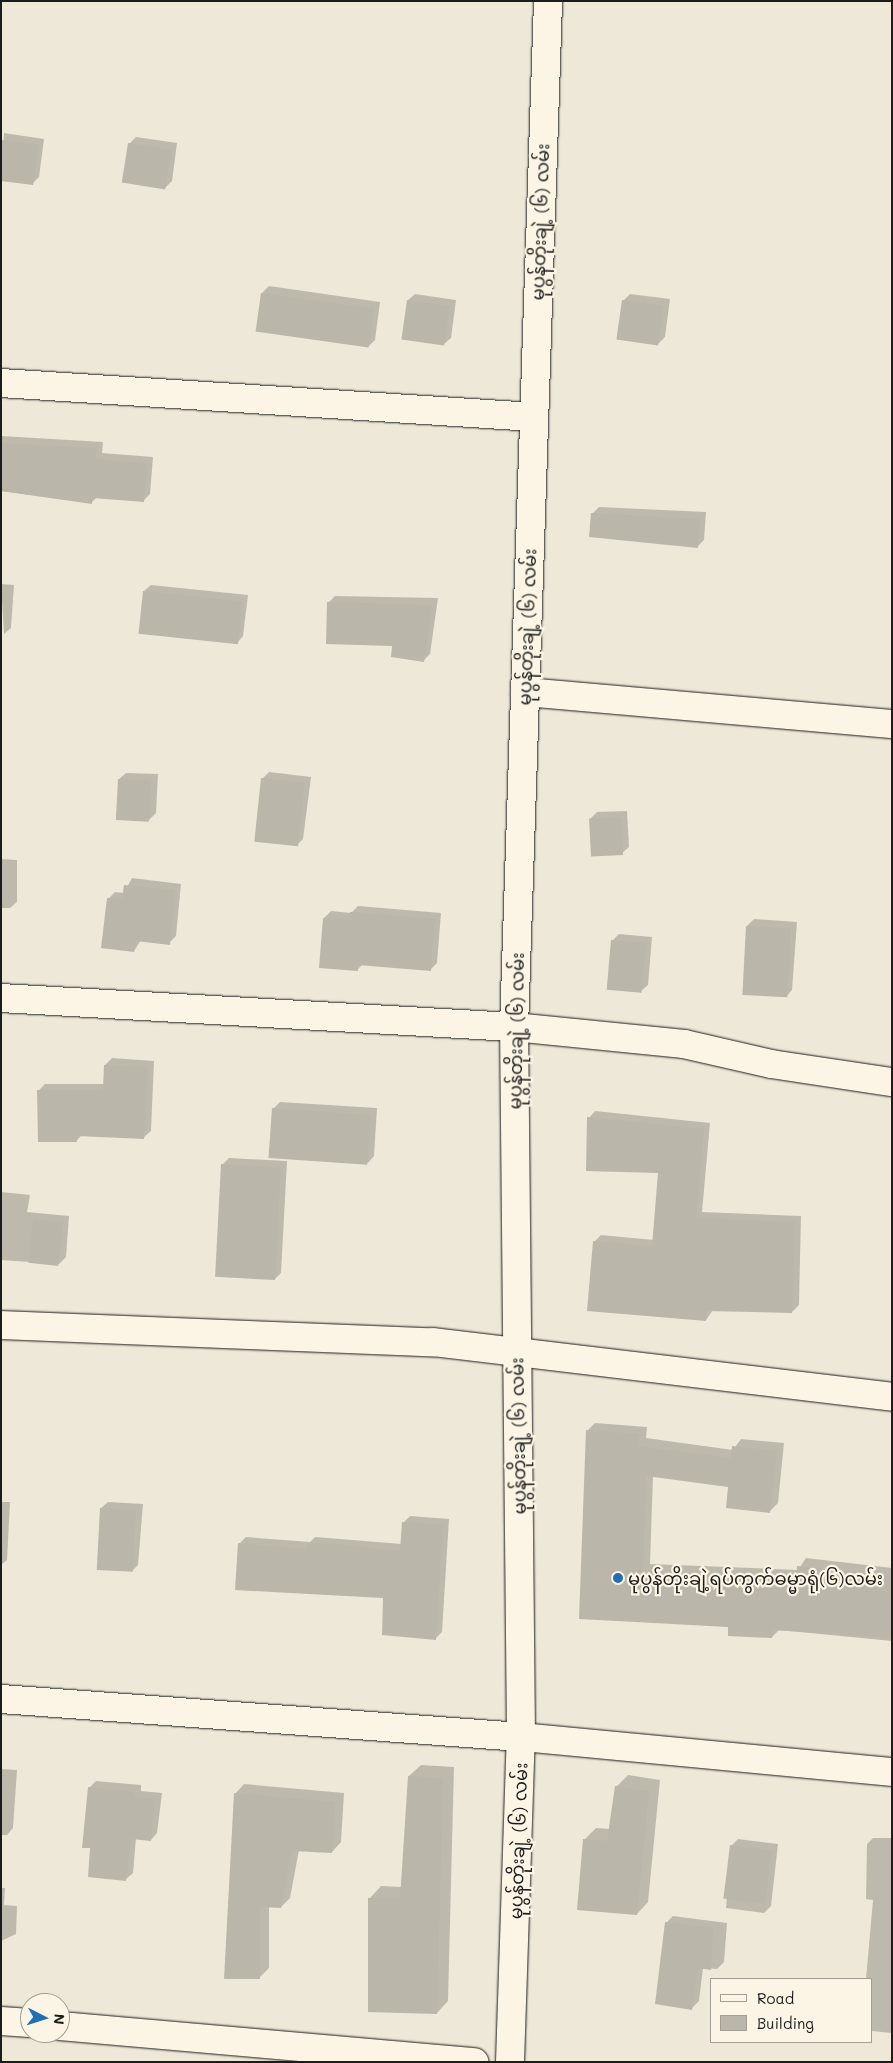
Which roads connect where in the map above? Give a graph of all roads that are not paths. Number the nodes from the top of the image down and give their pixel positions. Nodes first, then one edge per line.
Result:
1 (548, 1) edge
2 (1, 384) edge
3 (534, 418) junction
4 (525, 692) junction
5 (892, 724) edge
6 (1, 998) edge
7 (514, 1027) junction
8 (892, 1082) edge
9 (1, 1325) edge
10 (517, 1352) junction
11 (892, 1397) edge
12 (1, 1699) edge
13 (521, 1737) junction
14 (892, 1772) edge
15 (1, 2021) edge
16 (20, 2022) edge
17 (70, 2027) edge
18 (474, 2062) edge
19 (510, 2062) edge

1 - 3 street, မုပွန်တိုးချဲ့ (၆) လမ်း
2 - 3 street
3 - 4 street, မုပွန်တိုးချဲ့ (၆) လမ်း
4 - 5 street
4 - 7 street, မုပွန်တိုးချဲ့ (၆) လမ်း
6 - 7 street
7 - 8 street
7 - 10 street, မုပွန်တိုးချဲ့ (၆) လမ်း
9 - 10 street
10 - 11 street
10 - 13 street, မုပွန်တိုးချဲ့ (၆) လမ်း
12 - 13 street
13 - 14 street
13 - 19 street, မုပွန်တိုးချဲ့ (၆) လမ်း
15 - 16 street
17 - 18 street

